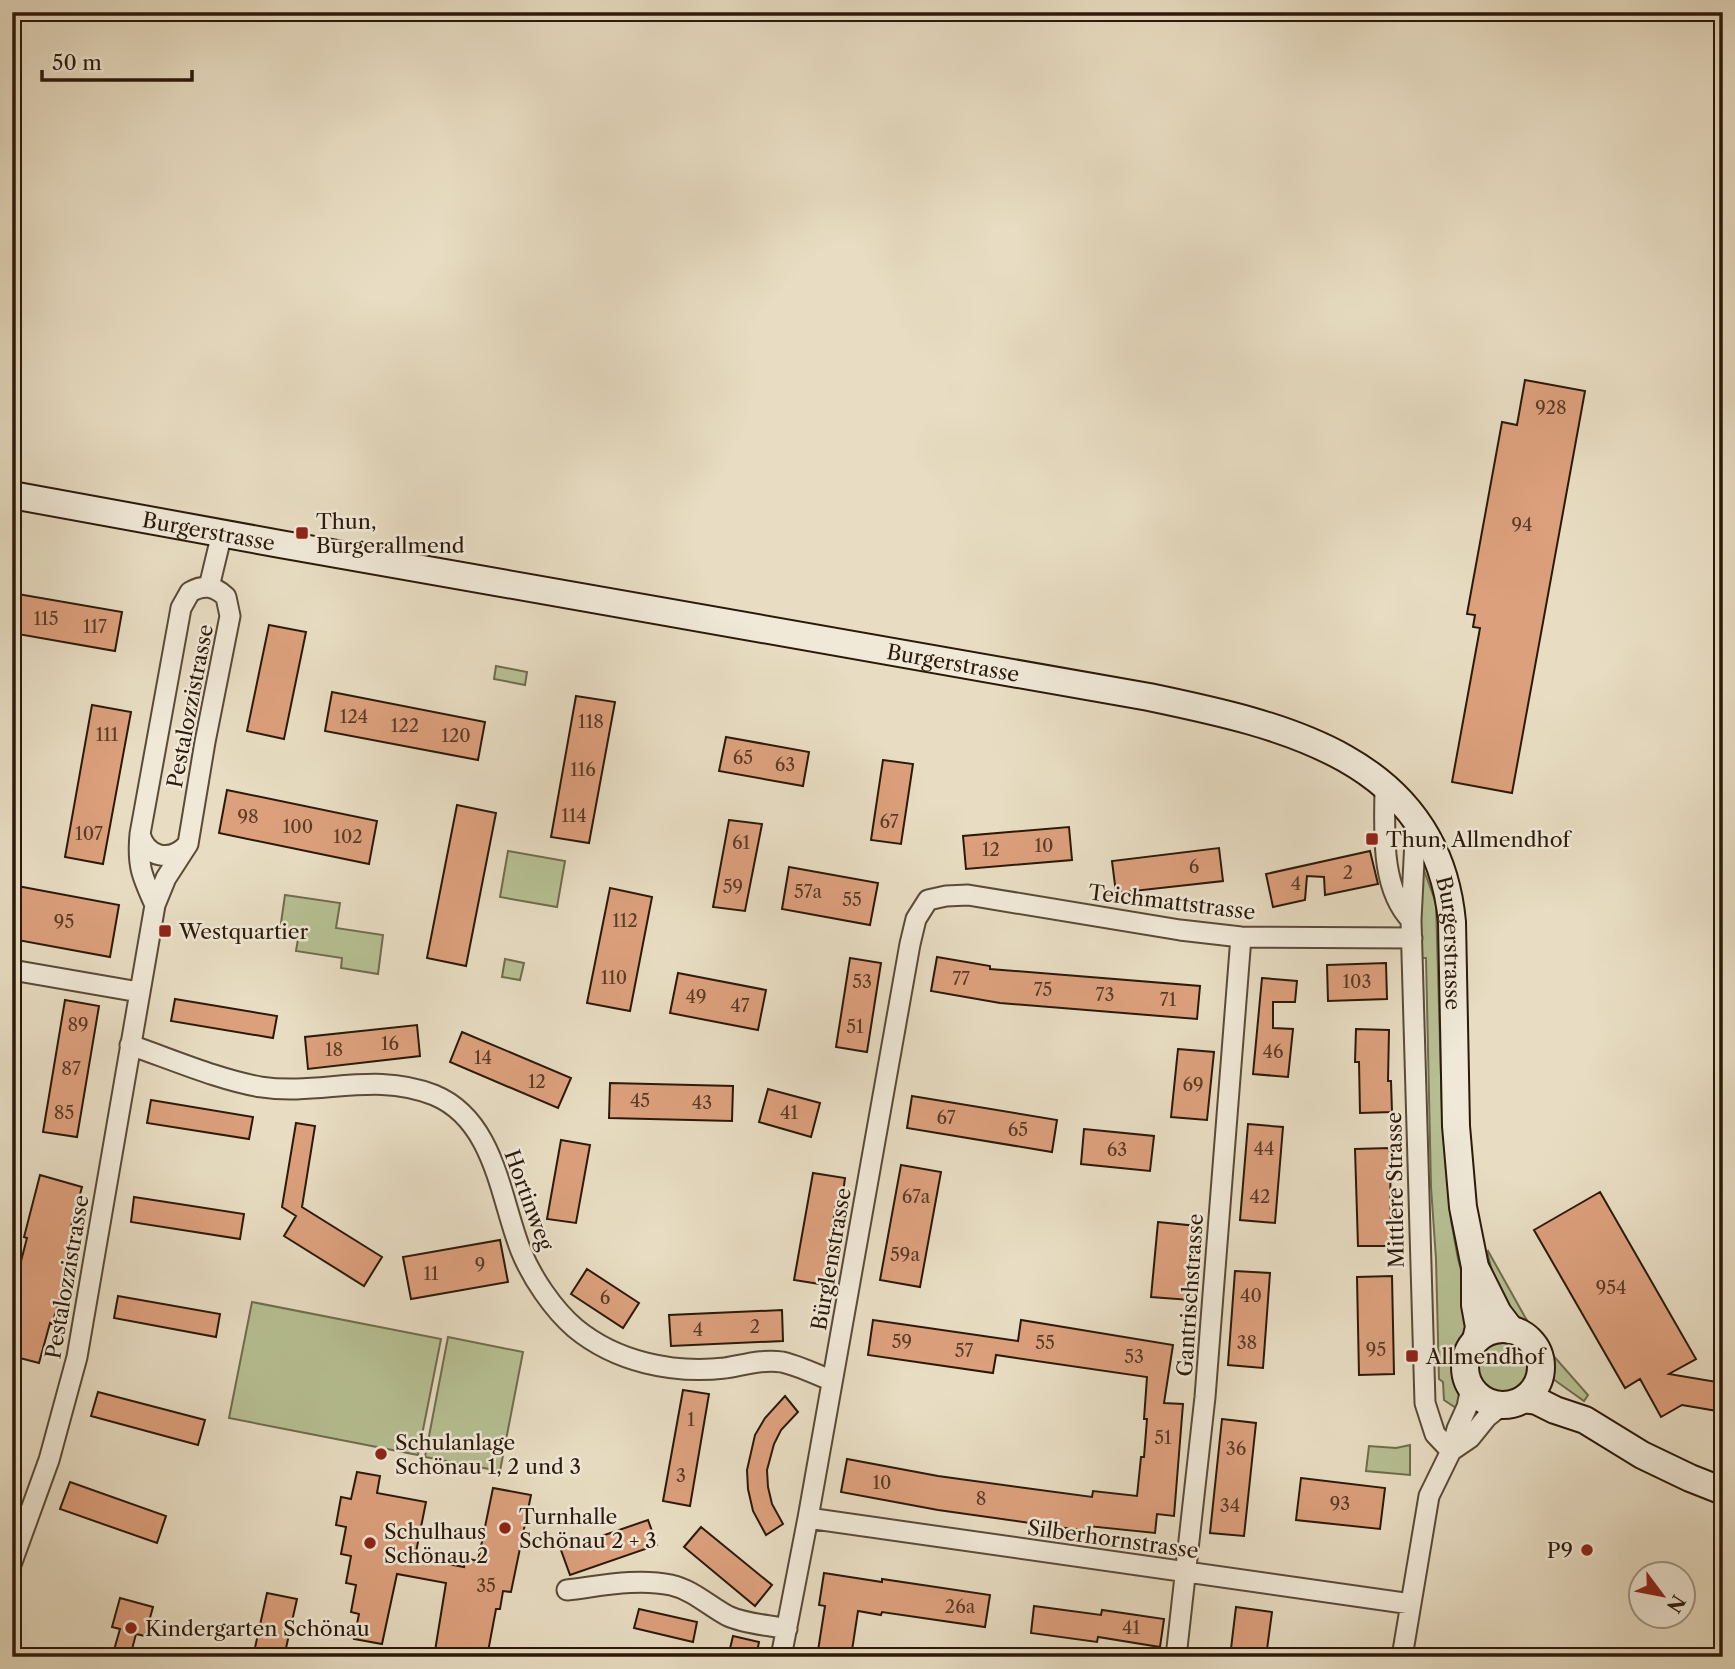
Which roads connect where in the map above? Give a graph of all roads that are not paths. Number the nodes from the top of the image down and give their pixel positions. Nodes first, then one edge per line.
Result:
1 (12, 495) edge
2 (222, 533) junction
3 (209, 587) junction
4 (1385, 785) junction
5 (1416, 818) junction
6 (140, 834) junction
7 (188, 844) junction
8 (928, 900) joint
9 (155, 905) junction
10 (1411, 929) junction
11 (1241, 937) junction
12 (12, 970) edge
13 (139, 992) junction
14 (130, 1045) junction
15 (1475, 1266) junction
16 (1511, 1330) junction
17 (1476, 1340) junction
18 (1542, 1373) junction
19 (832, 1381) junction
20 (1471, 1387) junction
21 (1512, 1403) junction
22 (1585, 1420) junction
23 (1451, 1451) junction
24 (1723, 1491) edge
25 (808, 1518) junction
26 (12, 1562) edge
27 (1186, 1572) junction
28 (567, 1590) dead end
29 (1411, 1604) junction
30 (787, 1629) junction
31 (781, 1657) edge
32 (1176, 1657) edge
33 (1402, 1657) edge

1 - 2 main road, Burgerstrasse
2 - 3 street
2 - 4 main road, Burgerstrasse
3 - 6 street, Pestalozzistrasse
3 - 7 street, Pestalozzistrasse
4 - 5 main road, Burgerstrasse
4 - 10 street, Mittlere Strasse
5 - 10 street, Mittlere Strasse
5 - 15 main road, Burgerstrasse
6 - 7 street
6 - 9 street, Pestalozzistrasse
7 - 9 street, Pestalozzistrasse
8 - 11 street, Teichmattstrasse
8 - 19 street, Bürglenstrasse
9 - 13 street, Pestalozzistrasse
10 - 11 street, Teichmattstrasse
10 - 23 street, Mittlere Strasse
11 - 27 street, Gantrischstrasse
12 - 13 street
13 - 14 street, Pestalozzistrasse
14 - 19 street, Hortinweg
14 - 26 street, Pestalozzistrasse
15 - 16 main road, Burgerstrasse
15 - 17 main road, Burgerstrasse
16 - 17 main road
16 - 18 main road
17 - 20 main road
18 - 21 main road
18 - 22 main road
19 - 25 street, Bürglenstrasse
20 - 21 main road
20 - 23 street
21 - 22 main road
21 - 23 street
22 - 24 main road
23 - 29 street
25 - 27 street, Silberhornstrasse
25 - 30 street, Bürglenstrasse
27 - 29 street, Silberhornstrasse
27 - 32 street, Gantrischstrasse
28 - 30 street
29 - 33 street
30 - 31 street, Bürglenstrasse

